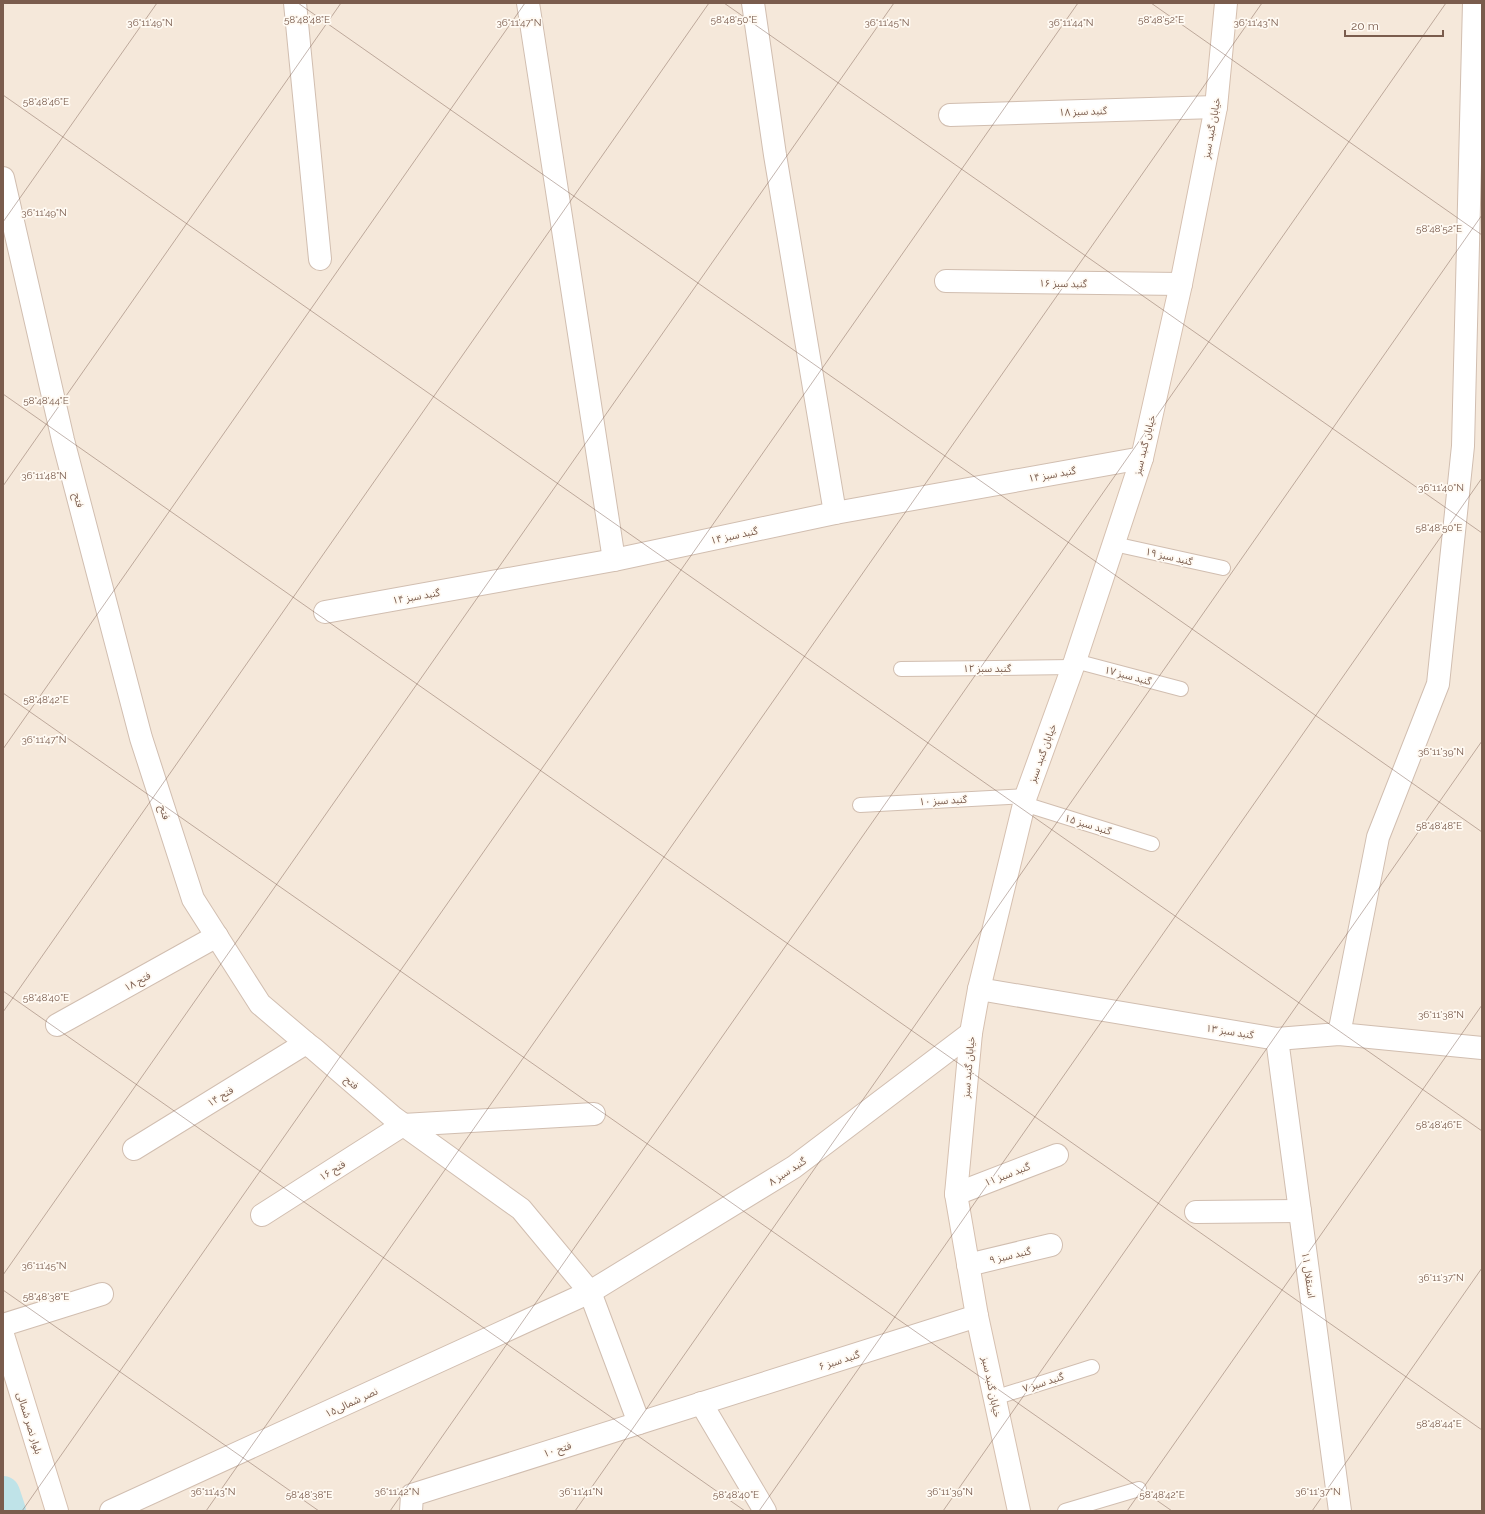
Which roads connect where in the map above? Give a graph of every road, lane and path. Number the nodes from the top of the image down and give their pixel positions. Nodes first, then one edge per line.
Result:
1 (295, 3) edge
2 (528, 3) edge
3 (753, 3) edge
4 (1226, 3) edge
5 (1474, 3) edge
6 (1216, 107) junction
7 (950, 115) dead end
8 (3, 178) edge
9 (320, 259) dead end
10 (946, 282) dead end
11 (1180, 284) junction
12 (1142, 458) junction
13 (835, 513) junction
14 (1114, 544) junction
15 (614, 560) junction
16 (1223, 568) dead end
17 (325, 612) dead end
18 (1074, 664) junction
19 (901, 669) dead end
20 (1181, 689) dead end
21 (1025, 800) junction
22 (860, 805) dead end
23 (1152, 844) dead end
24 (217, 936) junction
25 (979, 989) junction
26 (57, 1026) dead end
27 (971, 1033) junction
28 (1339, 1034) junction
29 (1277, 1039) junction
30 (306, 1043) junction
31 (1482, 1048) edge
32 (594, 1114) dead end
33 (403, 1125) junction
34 (134, 1149) dead end
35 (1057, 1155) dead end
36 (956, 1194) junction
37 (1300, 1211) junction
38 (1196, 1212) dead end
39 (262, 1215) dead end
40 (1051, 1245) dead end
41 (968, 1265) junction
42 (590, 1292) junction
43 (102, 1294) dead end
44 (977, 1316) junction
45 (3, 1325) edge
46 (3, 1335) edge
47 (1092, 1367) dead end
48 (994, 1398) junction
49 (701, 1403) junction
50 (639, 1423) junction
51 (1139, 1489) dead end
52 (412, 1503) edge
53 (57, 1511) edge
54 (111, 1511) edge
55 (765, 1511) edge
56 (1019, 1511) edge
57 (1065, 1511) edge
58 (1340, 1511) edge

1 - 9 street
2 - 15 street
3 - 13 street
4 - 6 street, خیابان گنبد سبز
5 - 28 street
6 - 7 street, گنبد سبز ۱۸
6 - 11 street, خیابان گنبد سبز
8 - 24 street, فتح
10 - 11 street, گنبد سبز ۱۶
11 - 12 street, خیابان گنبد سبز
12 - 13 street, گنبد سبز ۱۴
12 - 14 street, خیابان گنبد سبز
13 - 15 street, گنبد سبز ۱۴
14 - 16 lane, گنبد سبز ۱۹
14 - 18 street, خیابان گنبد سبز
15 - 17 street, گنبد سبز ۱۴
18 - 19 lane, گنبد سبز ۱۲
18 - 20 lane, گنبد سبز ۱۷
18 - 21 street, خیابان گنبد سبز
21 - 22 lane, گنبد سبز ۱۰
21 - 23 lane, گنبد سبز ۱۵
21 - 25 street, خیابان گنبد سبز
24 - 26 street, فتح ۱۸
24 - 30 street, فتح
25 - 27 street, خیابان گنبد سبز
25 - 29 street, گنبد سبز ۱۳
27 - 36 street, خیابان گنبد سبز
27 - 42 street, گنبد سبز ۸
28 - 29 street, گنبد سبز ۱۳
28 - 31 street, گنبد سبز ۱۳
29 - 37 street, استقلال ۱۱
30 - 33 street, فتح
30 - 34 street, فتح ۱۴
32 - 33 street
33 - 39 street, فتح ۱۶
33 - 42 street, فتح
35 - 36 street, گنبد سبز ۱۱
36 - 41 street, خیابان گنبد سبز
37 - 38 street
37 - 58 street, استقلال ۱۱
40 - 41 street, گنبد سبز ۹
41 - 44 street, خیابان گنبد سبز
42 - 50 street, فتح
42 - 54 street, نصر شمالی۱۵
43 - 45 street
44 - 48 street, خیابان گنبد سبز
44 - 49 street, گنبد سبز ۶
46 - 53 street, بلوار نصر شمالی
47 - 48 lane, گنبد سبز ۷
48 - 56 street, خیابان گنبد سبز
49 - 50 street, فتح ۱۰
49 - 55 street
50 - 52 street, فتح ۱۰
51 - 57 lane

